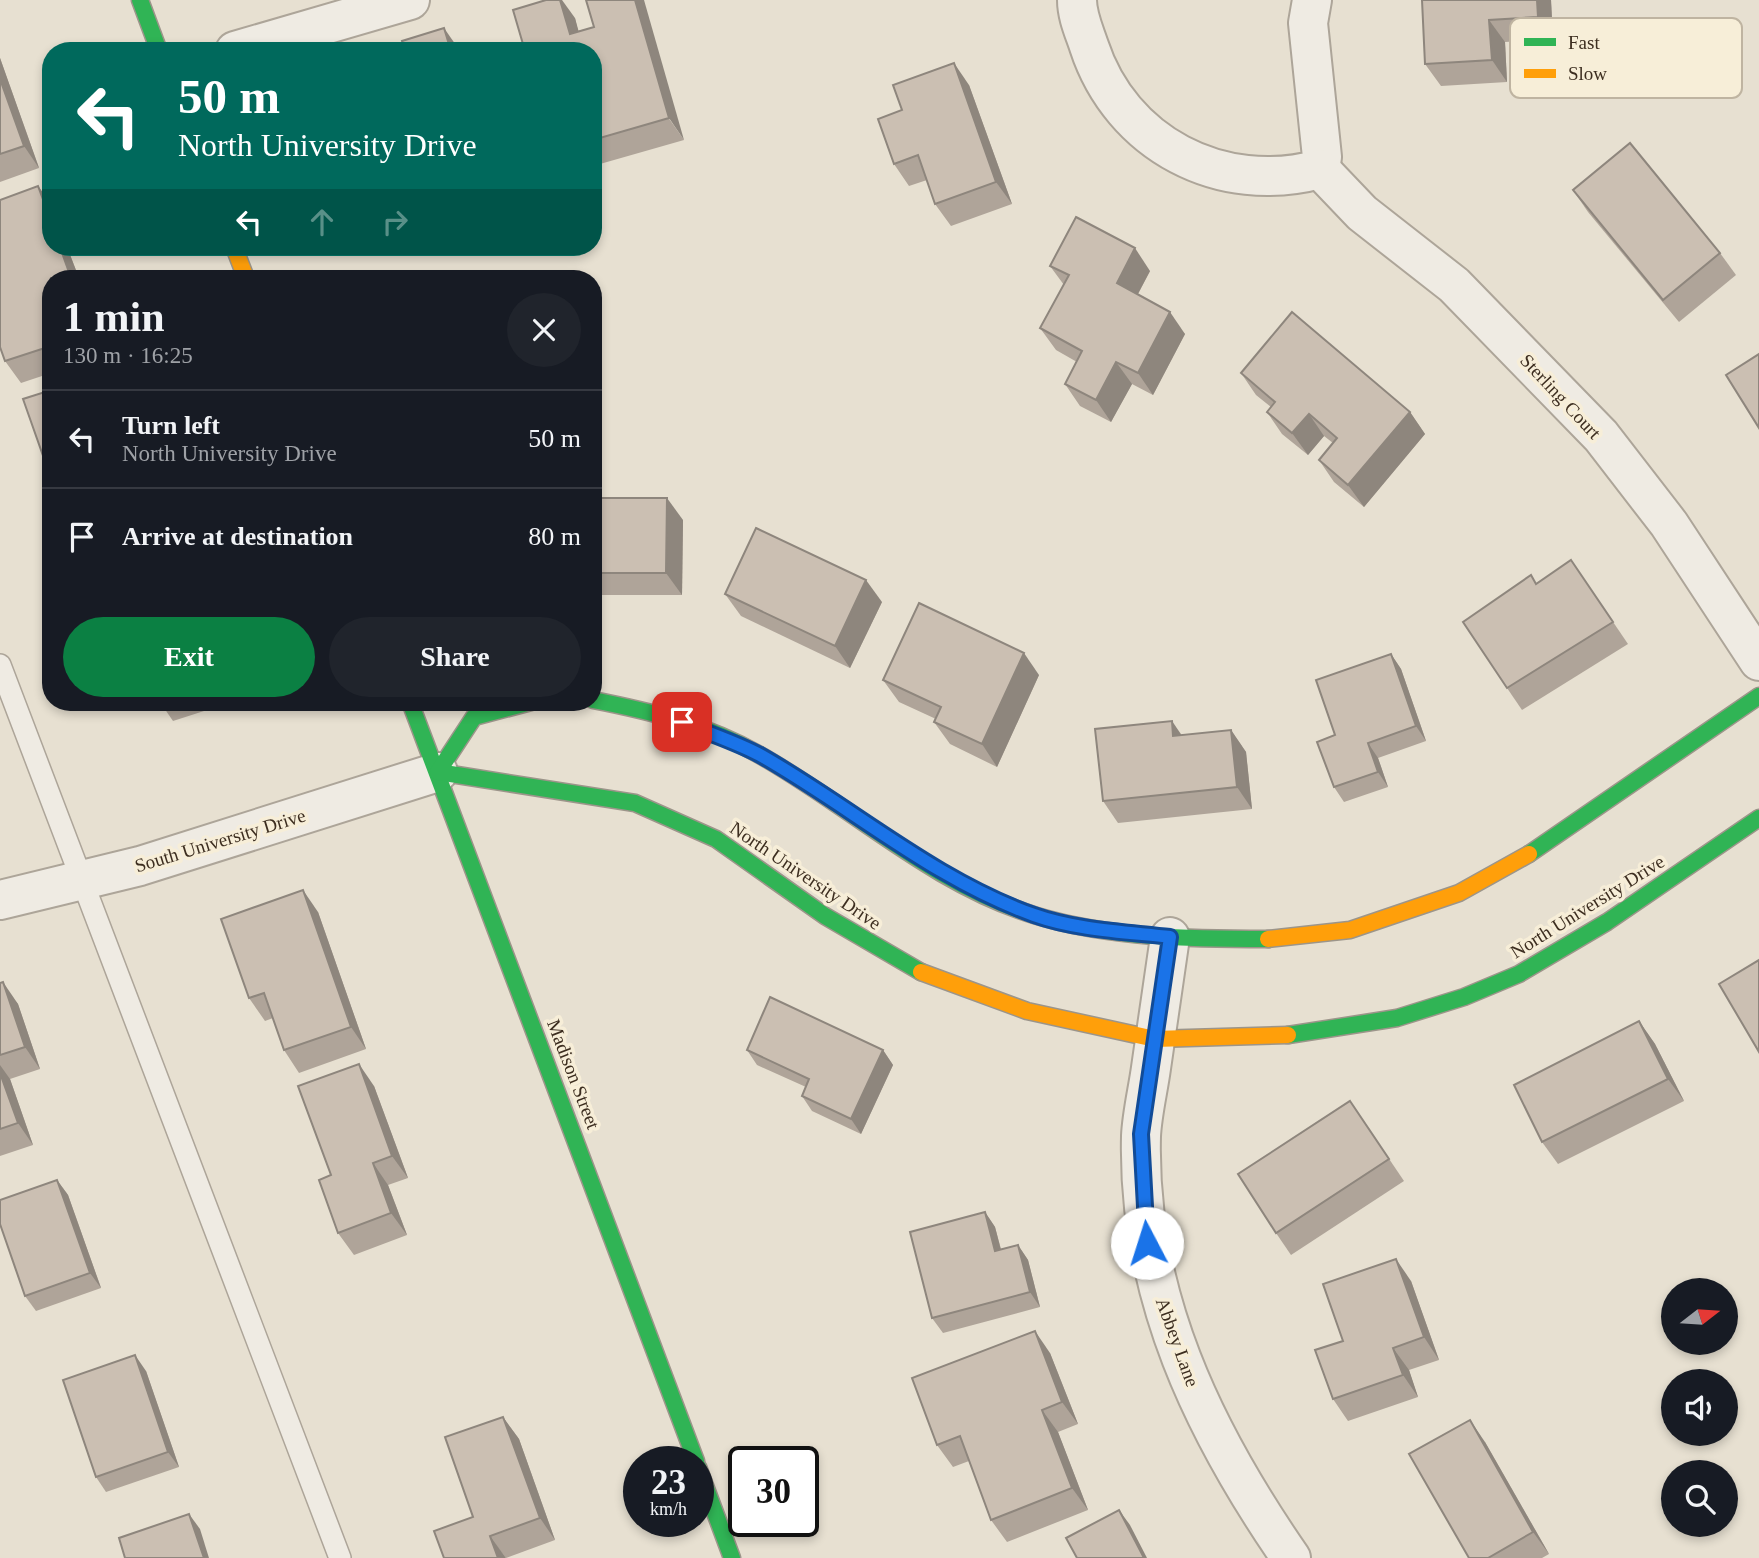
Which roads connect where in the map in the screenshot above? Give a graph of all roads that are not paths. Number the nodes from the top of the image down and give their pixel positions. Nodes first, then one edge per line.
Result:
1 (140, 0) edge
2 (410, 0) edge
3 (1076, 0) edge
4 (1312, 0) edge
5 (156, 42) edge
6 (266, 42) edge
7 (1320, 169) junction
8 (1759, 661) edge
9 (0, 665) edge
10 (1759, 696) edge
11 (602, 702) edge
12 (414, 711) edge
13 (497, 711) edge
14 (438, 772) junction
15 (1759, 818) edge
16 (82, 880) junction
17 (0, 900) edge
18 (1170, 937) junction
19 (1155, 1040) junction
20 (690, 1446) edge
21 (714, 1508) edge
22 (340, 1558) edge
23 (733, 1558) edge
24 (1291, 1558) edge

1 - 5 street
2 - 6 street
3 - 7 street
4 - 7 street
7 - 8 street, Sterling Court
9 - 16 lane
10 - 18 street
11 - 18 street
12 - 14 street, Madison Street
13 - 14 street
14 - 16 street, South University Drive
14 - 19 street, North University Drive
14 - 20 street, Madison Street
15 - 19 street, North University Drive
16 - 17 street, South University Drive
16 - 22 lane
18 - 19 street, Abbey Lane
19 - 24 street, Abbey Lane
21 - 23 street

